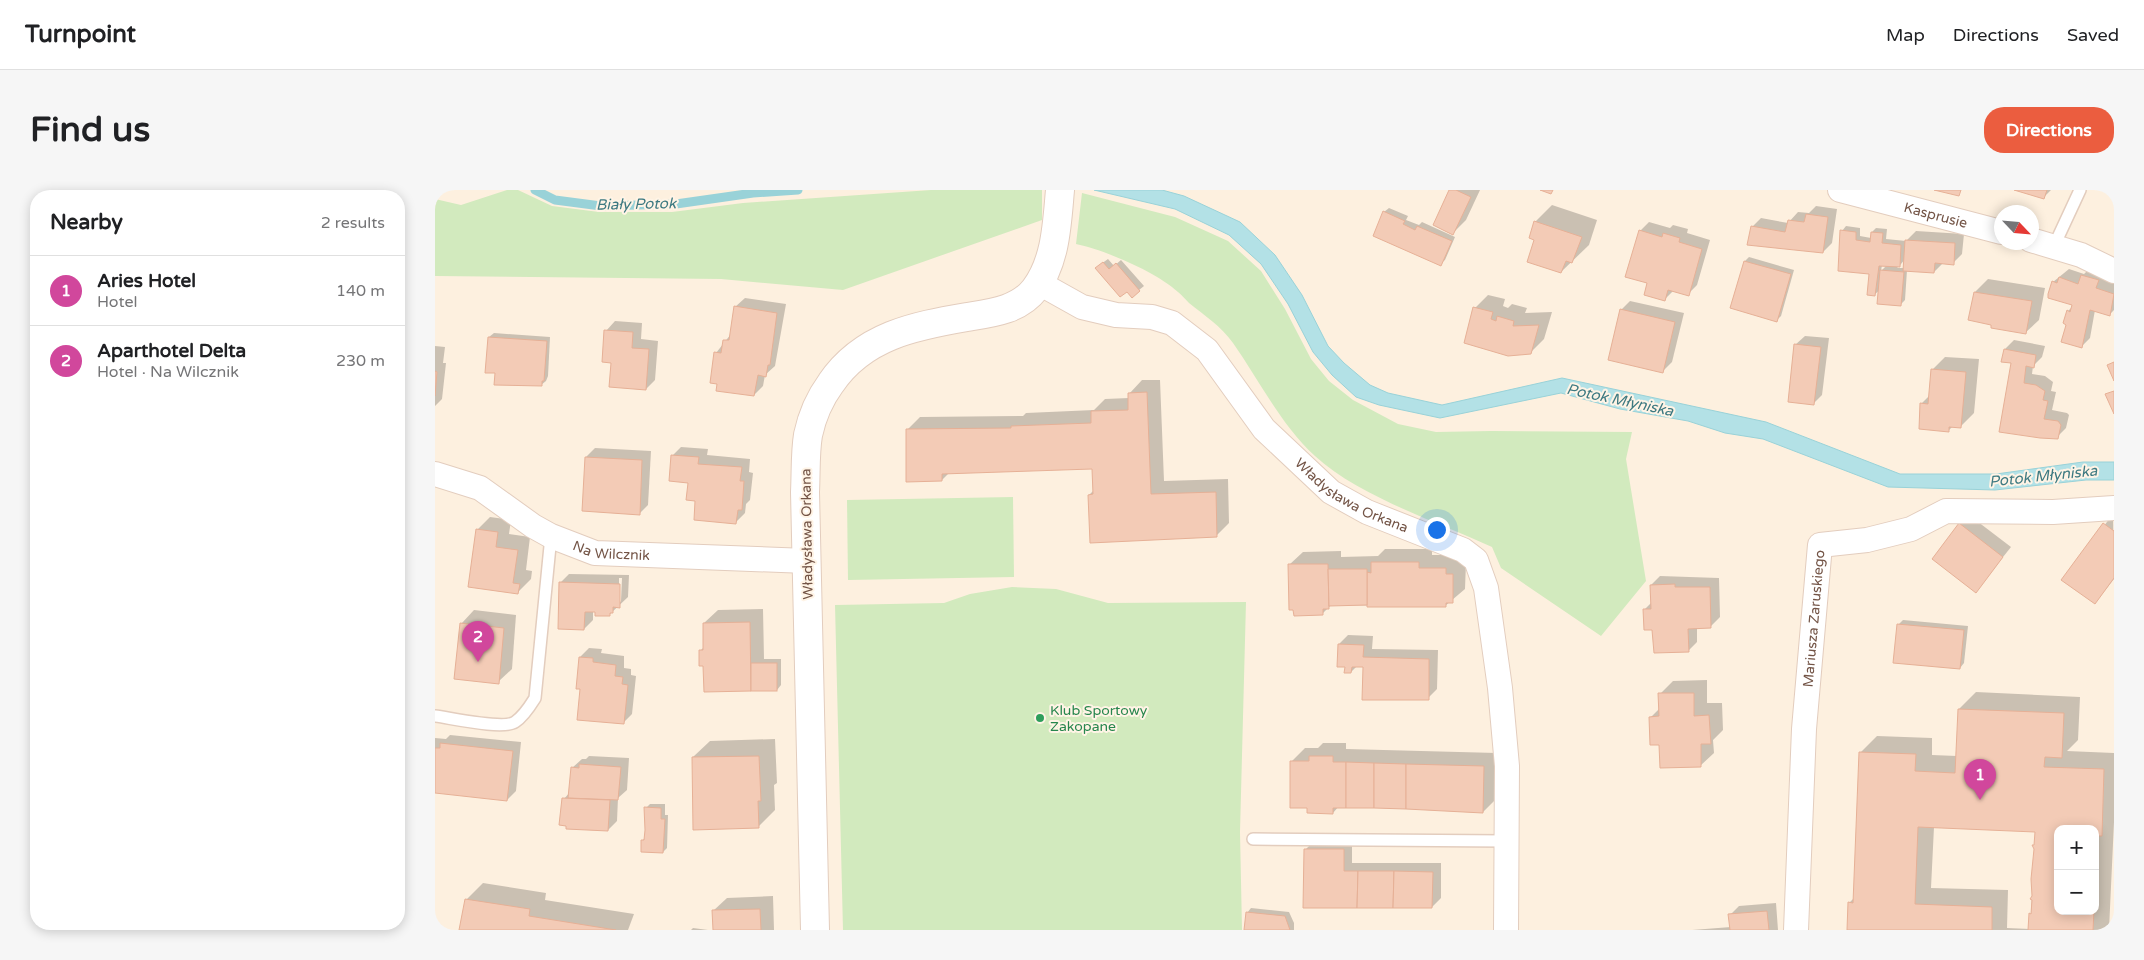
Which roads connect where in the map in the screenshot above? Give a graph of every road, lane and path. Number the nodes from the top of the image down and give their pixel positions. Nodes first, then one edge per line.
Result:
1 (1840, 190) edge
2 (2080, 190) edge
3 (1059, 200) edge
4 (1994, 230) edge
5 (2039, 242) edge
6 (2054, 246) junction
7 (2114, 271) edge
8 (1039, 283) junction
9 (435, 474) edge
10 (2114, 508) edge
11 (551, 536) junction
12 (807, 561) junction
13 (435, 716) edge
14 (1253, 839) dead end
15 (1505, 841) junction
16 (815, 930) edge
17 (1505, 930) edge
18 (1796, 930) edge

1 - 4 street, Kasprusie
2 - 6 lane
3 - 8 street, Władysława Orkana
5 - 6 street
6 - 7 street
8 - 12 street, Władysława Orkana
8 - 15 street, Władysława Orkana
9 - 11 street, Na Wilcznik
10 - 18 street, Mariusza Zaruskiego
11 - 12 street, Na Wilcznik
11 - 13 lane
12 - 16 street, Władysława Orkana
14 - 15 lane
15 - 17 street, Władysława Orkana

